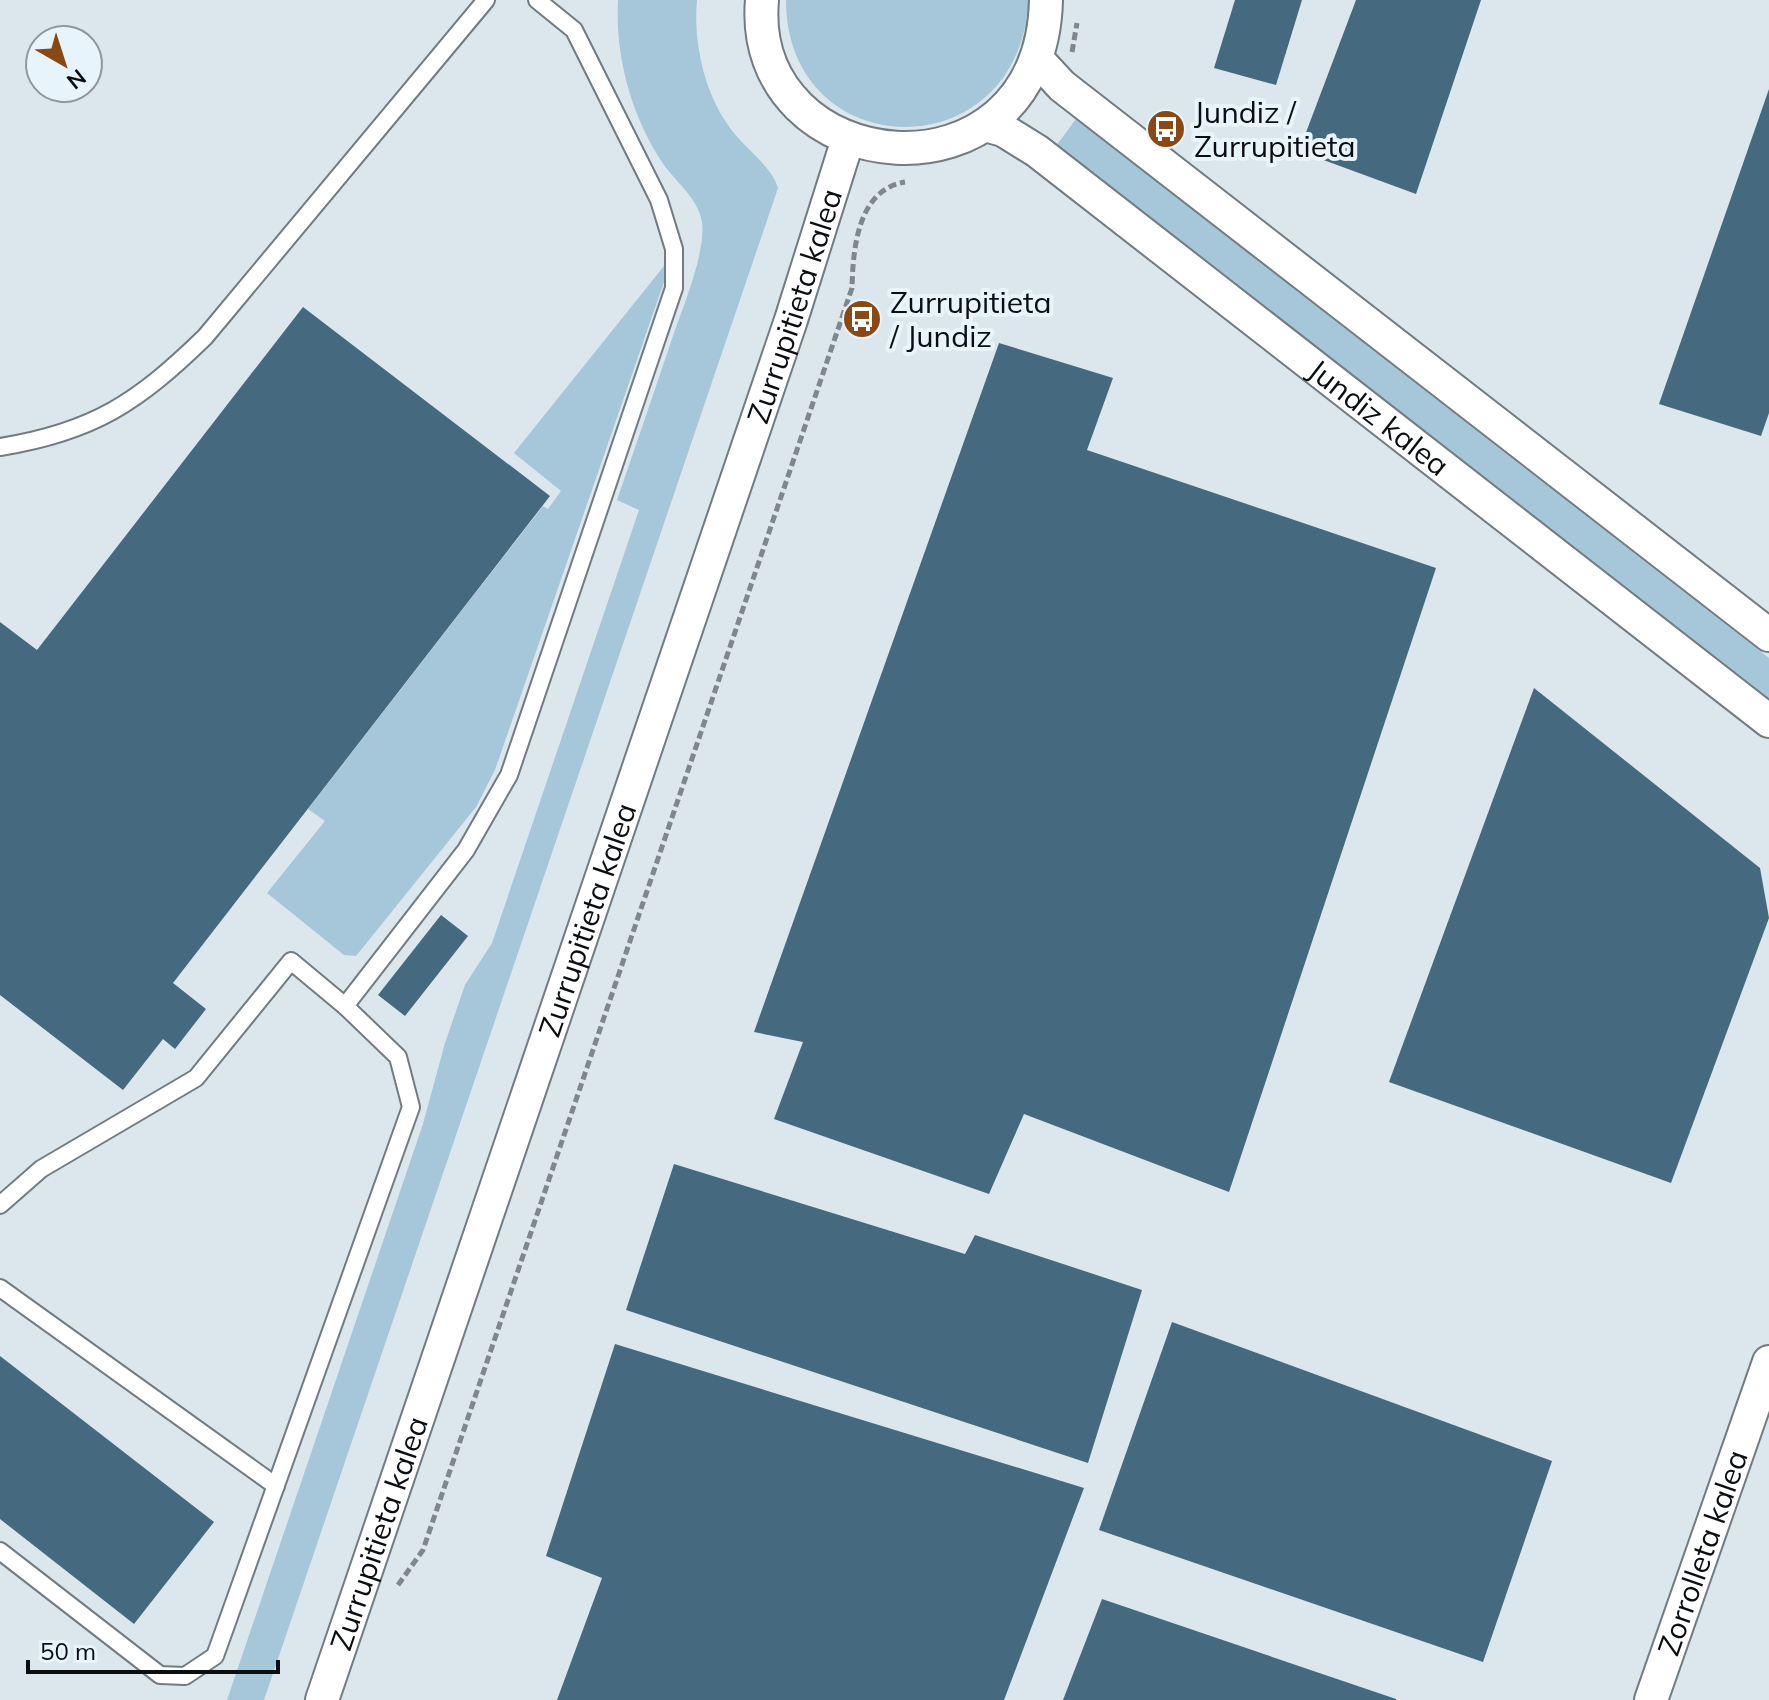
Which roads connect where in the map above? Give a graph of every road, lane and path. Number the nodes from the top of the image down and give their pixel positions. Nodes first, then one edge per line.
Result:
1 (486, 0) edge
2 (537, 0) edge
3 (762, 0) edge
4 (1046, 0) edge
5 (1077, 11) dead end
6 (1037, 59) junction
7 (1062, 86) junction
8 (985, 125) junction
9 (848, 139) junction
10 (912, 182) dead end
11 (0, 447) edge
12 (1769, 635) edge
13 (1769, 721) edge
14 (345, 1006) junction
15 (0, 1205) edge
16 (0, 1288) edge
17 (1769, 1362) edge
18 (276, 1486) junction
19 (0, 1551) edge
20 (397, 1587) dead end
21 (322, 1700) edge
22 (1651, 1700) edge

1 - 11 lane
2 - 14 lane
3 - 9 street
4 - 6 street
5 - 7 path
6 - 7 street
6 - 8 street
7 - 12 street
8 - 9 street
8 - 13 street, Jundiz kalea
9 - 21 street, Zurrupitieta kalea
10 - 20 path
14 - 15 lane
14 - 18 lane
16 - 18 lane
17 - 22 street, Zorrolleta kalea
18 - 19 lane

